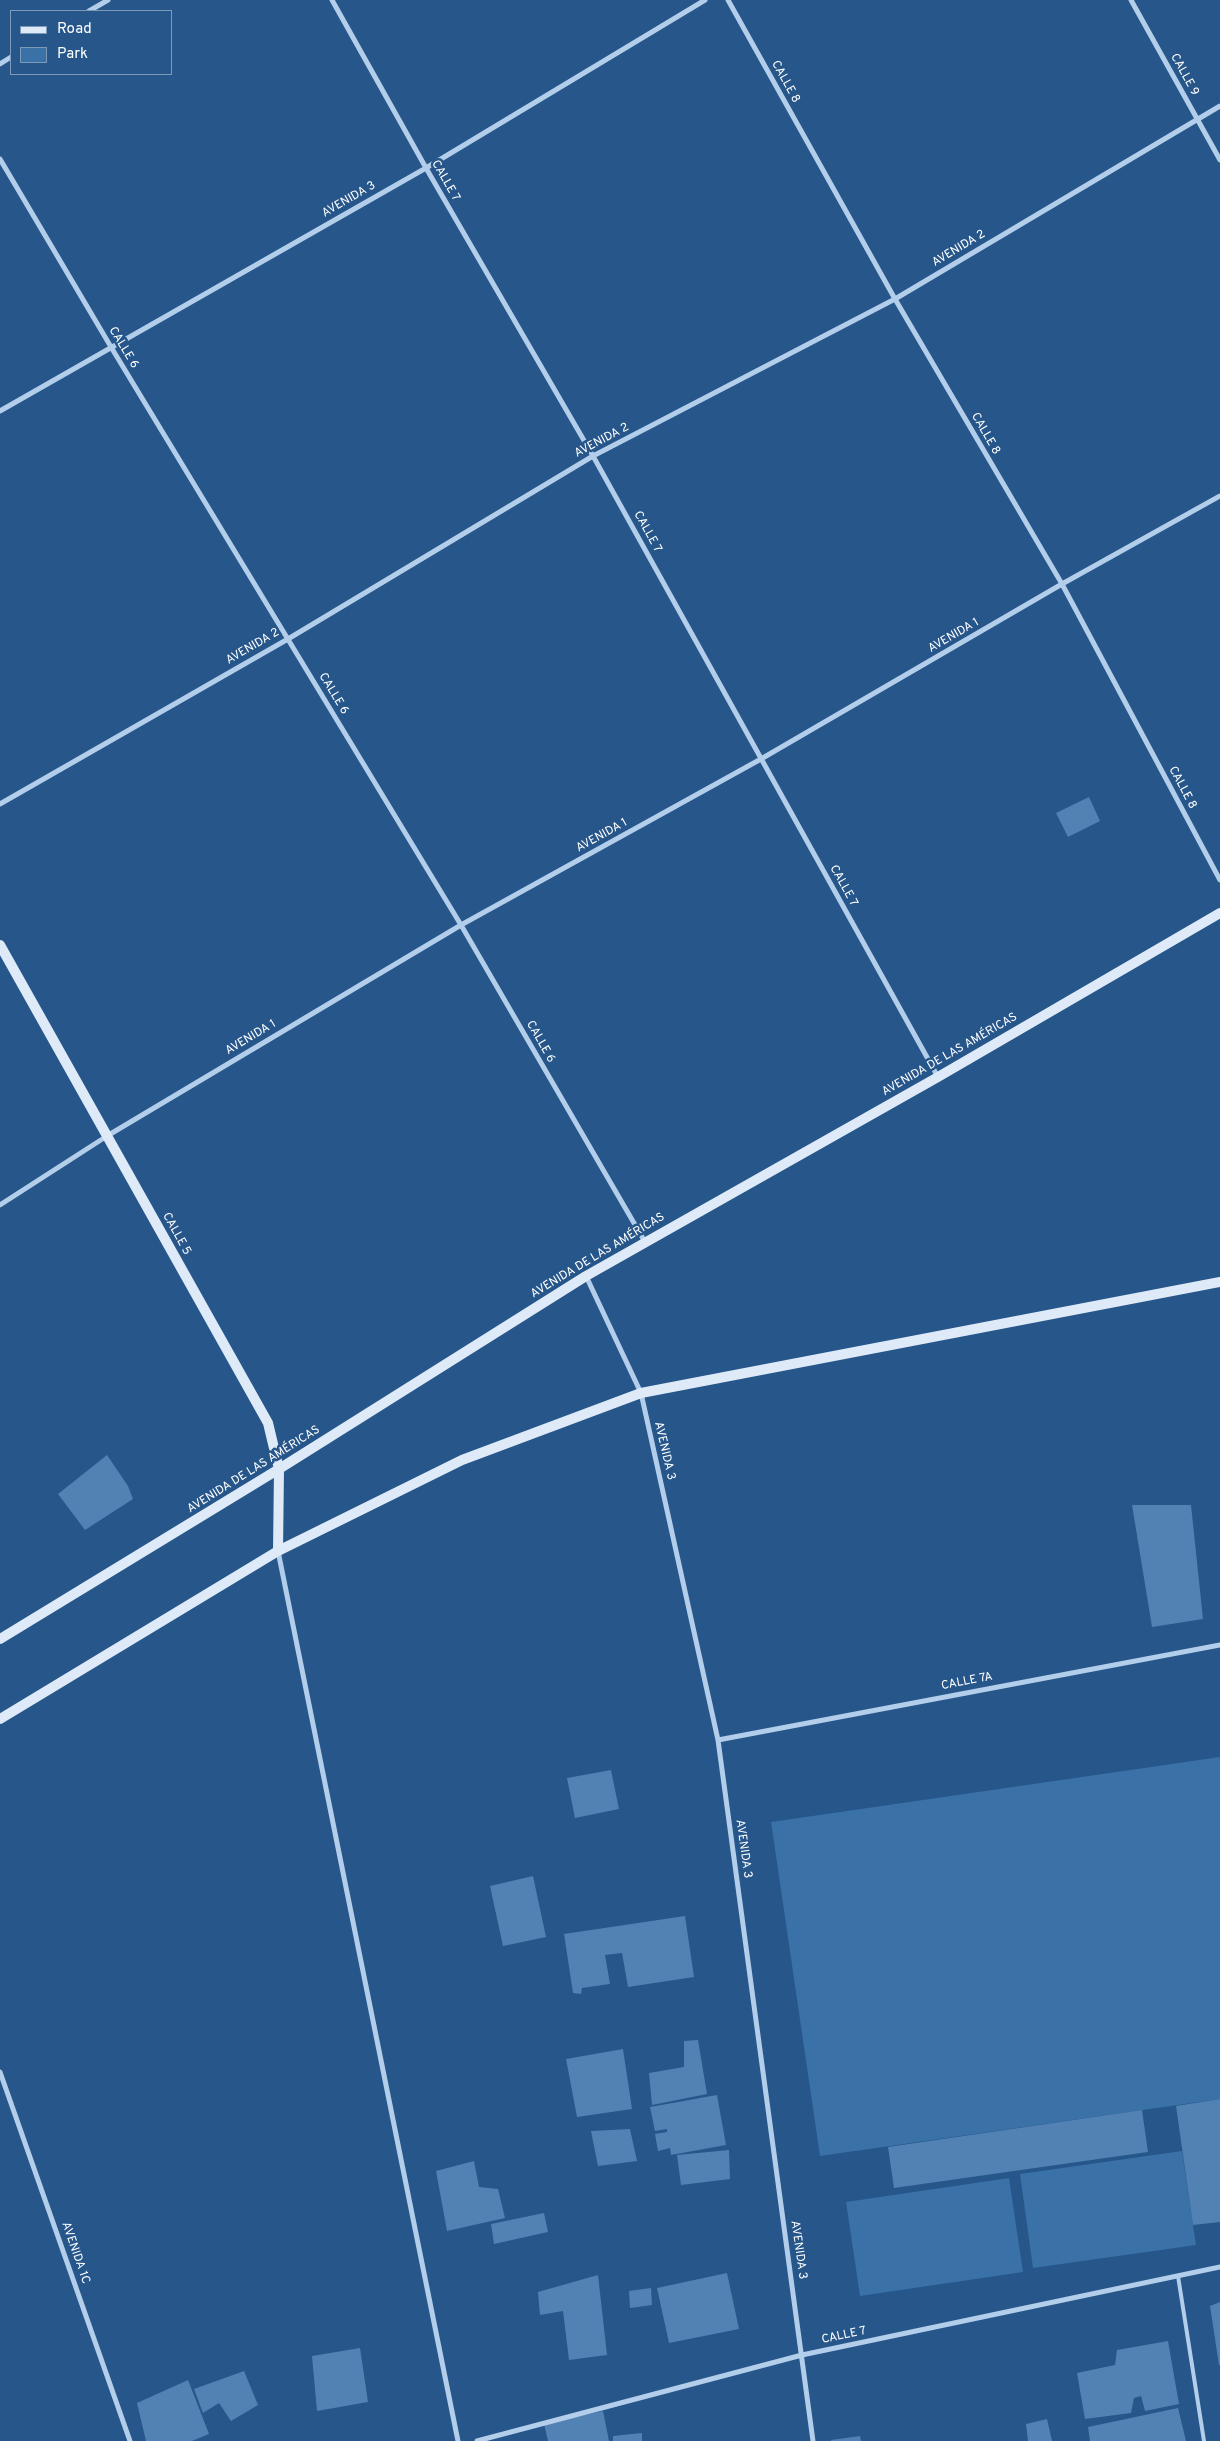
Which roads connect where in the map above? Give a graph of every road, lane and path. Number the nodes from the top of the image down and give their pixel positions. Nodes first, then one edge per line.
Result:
1 (108, 0) edge
2 (332, 0) edge
3 (705, 0) edge
4 (728, 0) edge
5 (1131, 0) edge
6 (91, 10) edge
7 (1220, 106) edge
8 (1197, 119) junction
9 (0, 159) edge
10 (1220, 160) edge
11 (426, 168) junction
12 (894, 299) junction
13 (111, 347) junction
14 (0, 411) edge
15 (593, 456) junction
16 (1220, 496) edge
17 (1062, 584) junction
18 (288, 639) junction
19 (761, 760) junction
20 (0, 804) edge
21 (1220, 880) edge
22 (1220, 913) edge
23 (461, 925) junction
24 (0, 945) edge
25 (938, 1077) junction
26 (107, 1136) junction
27 (0, 1205) edge
28 (645, 1242) junction
29 (586, 1276) junction
30 (1220, 1282) edge
31 (641, 1394) junction
32 (279, 1469) junction
33 (278, 1551) junction
34 (0, 1639) edge
35 (1220, 1644) edge
36 (0, 1719) edge
37 (718, 1740) junction
38 (0, 2072) edge
39 (1220, 2267) edge
40 (1178, 2276) junction
41 (802, 2356) junction
42 (130, 2441) edge
43 (458, 2441) edge
44 (477, 2441) edge
45 (813, 2441) edge
46 (1204, 2441) edge

1 - 6 street
2 - 11 street, CALLE 7
3 - 11 street, AVENIDA 3
4 - 12 street, CALLE 8
5 - 8 street, CALLE 9
7 - 8 street, AVENIDA 2
8 - 10 street, CALLE 9
8 - 12 street, AVENIDA 2
9 - 13 street, CALLE 6
11 - 13 street, AVENIDA 3
11 - 15 street, CALLE 7
12 - 15 street, AVENIDA 2
12 - 17 street, CALLE 8
13 - 14 street, AVENIDA 3
13 - 18 street, CALLE 6
15 - 18 street, AVENIDA 2
15 - 19 street, CALLE 7
16 - 17 street, AVENIDA 1
17 - 19 street, AVENIDA 1
17 - 21 street, CALLE 8
18 - 20 street, AVENIDA 2
18 - 23 street, CALLE 6
19 - 23 street, AVENIDA 1
19 - 25 street, CALLE 7
22 - 25 main road, AVENIDA DE LAS AMÉRICAS
23 - 26 street, AVENIDA 1
23 - 28 street, CALLE 6
24 - 26 main road, CALLE 5
25 - 28 main road, AVENIDA DE LAS AMÉRICAS
26 - 27 street, AVENIDA 1
26 - 32 main road, CALLE 5
28 - 29 main road, AVENIDA DE LAS AMÉRICAS
29 - 31 street, AVENIDA 3
29 - 32 main road, AVENIDA DE LAS AMÉRICAS
30 - 31 main road
31 - 33 main road
31 - 37 street, AVENIDA 3
32 - 33 main road, CALLE 5
32 - 34 main road, AVENIDA DE LAS AMÉRICAS
33 - 36 main road
33 - 43 street
35 - 37 street, CALLE 7A
37 - 41 street, AVENIDA 3
38 - 42 street, AVENIDA 1C
39 - 40 street, CALLE 7
40 - 41 street, CALLE 7
40 - 46 lane
41 - 44 street, CALLE 7
41 - 45 street, AVENIDA 3

